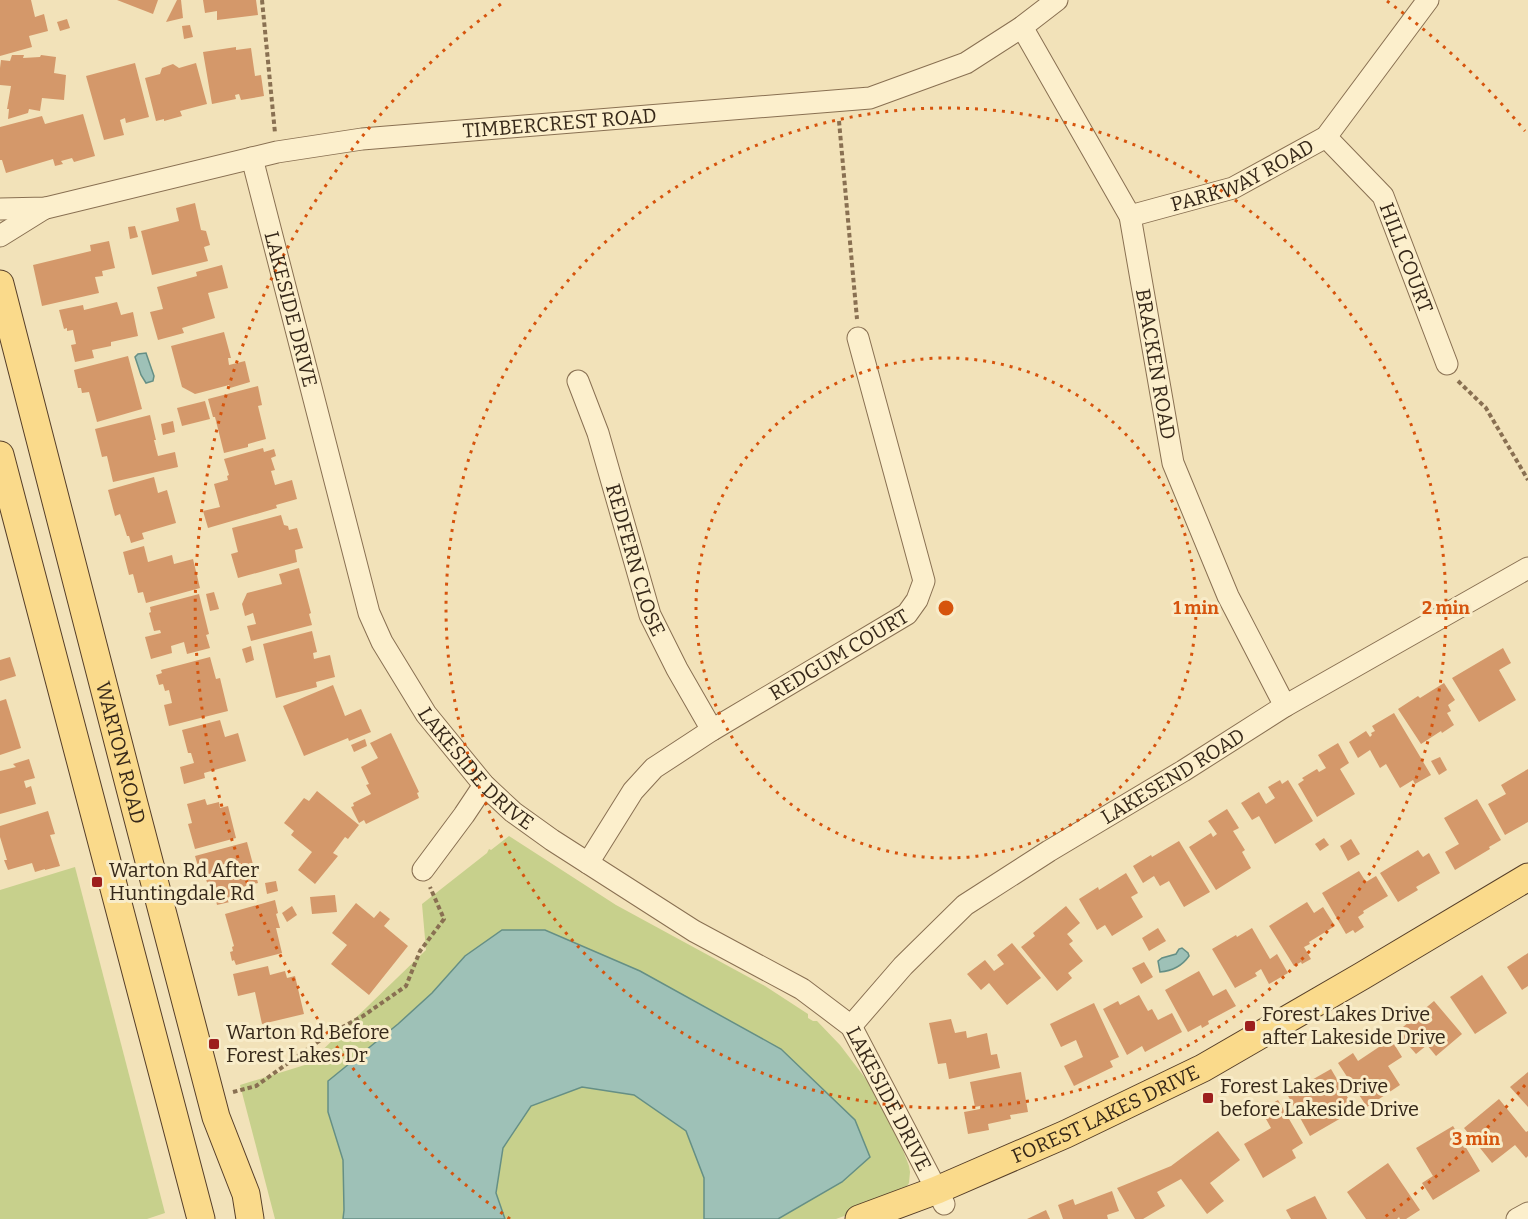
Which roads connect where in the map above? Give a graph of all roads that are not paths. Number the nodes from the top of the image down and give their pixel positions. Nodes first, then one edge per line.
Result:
1 (1057, 0) edge
2 (1428, 0) edge
3 (1022, 27) junction
4 (1326, 137) junction
5 (252, 158) junction
6 (45, 208) junction
7 (0, 209) edge
8 (1130, 216) junction
9 (0, 236) edge
10 (0, 284) edge
11 (858, 338) road end
12 (1447, 364) road end
13 (578, 381) dead end
14 (0, 455) edge
15 (1528, 568) edge
16 (1285, 706) junction
17 (712, 730) junction
18 (483, 785) junction
19 (588, 863) junction
20 (423, 870) road end
21 (1528, 877) edge
22 (1528, 896) edge
23 (850, 1026) junction
24 (940, 1197) junction
25 (1528, 1213) edge
26 (201, 1219) edge
27 (250, 1219) edge
28 (859, 1219) edge
29 (911, 1219) edge
30 (1518, 1219) edge

1 - 3 street, TIMBERCREST ROAD
2 - 4 street, PARKWAY ROAD
3 - 5 street, TIMBERCREST ROAD
3 - 8 street, BRACKEN ROAD
4 - 8 street, PARKWAY ROAD
4 - 12 street, HILL COURT
5 - 6 street, TIMBERCREST ROAD
5 - 18 street, LAKESIDE DRIVE
6 - 7 street, TIMBERCREST ROAD
6 - 9 street, TIMBERCREST ROAD
8 - 16 street, BRACKEN ROAD
10 - 27 main road, WARTON ROAD
11 - 17 street, REDGUM COURT
13 - 17 street, REDFERN CLOSE
14 - 26 main road, WARTON ROAD
15 - 16 street, LAKESEND ROAD
16 - 23 street, LAKESEND ROAD
17 - 19 street, REDGUM COURT
18 - 19 street, LAKESIDE DRIVE
18 - 20 street
19 - 23 street, LAKESIDE DRIVE
21 - 24 main road, FOREST LAKES DRIVE
22 - 24 main road, FOREST LAKES DRIVE
23 - 24 street, LAKESIDE DRIVE
24 - 28 main road, FOREST LAKES DRIVE
24 - 29 main road, FOREST LAKES DRIVE
25 - 30 street

